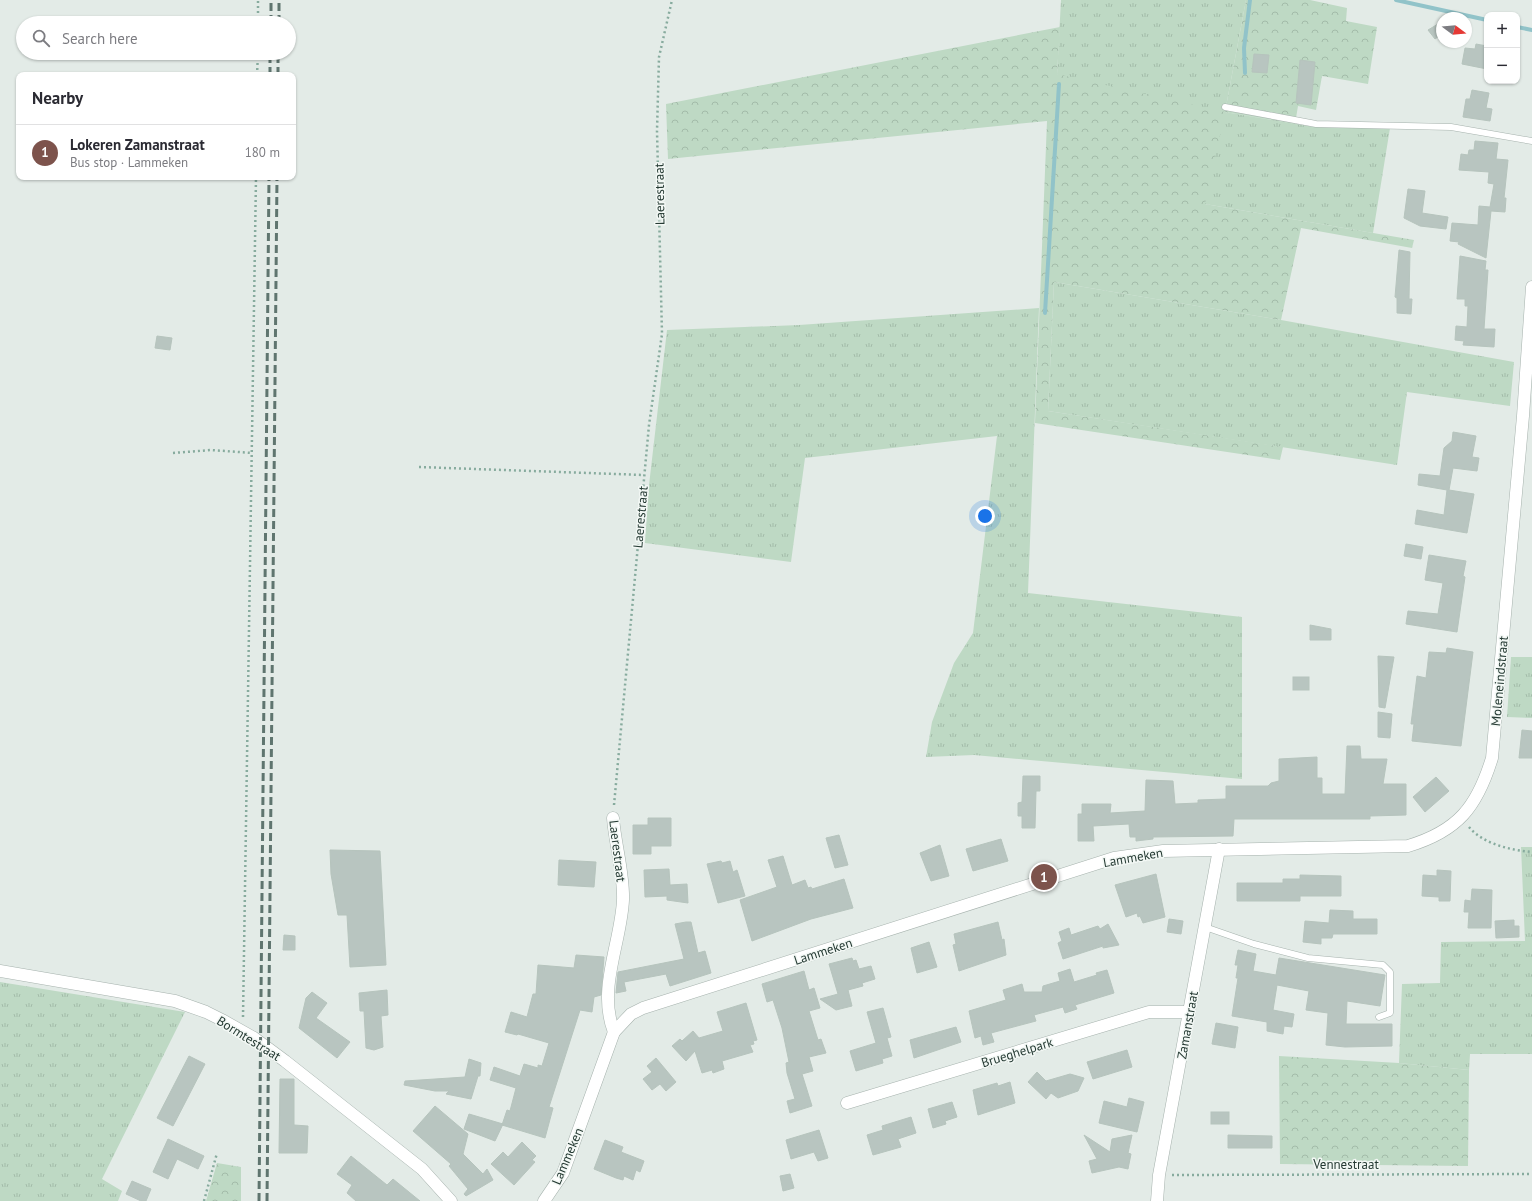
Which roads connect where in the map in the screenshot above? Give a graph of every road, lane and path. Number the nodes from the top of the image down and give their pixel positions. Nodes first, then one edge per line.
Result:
1 (258, 0) edge
2 (672, 0) edge
3 (258, 16) edge
4 (258, 60) edge
5 (257, 72) edge
6 (1225, 107) dead end
7 (1532, 141) edge
8 (256, 180) edge
9 (1532, 287) edge
10 (173, 453) dead end
11 (252, 453) junction
12 (419, 467) dead end
13 (644, 475) junction
14 (1461, 817) junction
15 (613, 818) joint
16 (1219, 848) junction
17 (1532, 852) edge
18 (1205, 927) junction
19 (0, 971) edge
20 (1189, 1012) junction
21 (1379, 1017) dead end
22 (243, 1032) junction
23 (614, 1032) junction
24 (847, 1103) dead end
25 (217, 1153) dead end
26 (1159, 1174) junction
27 (1532, 1174) edge
28 (204, 1201) edge
29 (451, 1201) edge
30 (544, 1201) edge
31 (1157, 1201) edge

1 - 3 path
2 - 13 path, Laerestraat
4 - 5 path
6 - 7 lane
8 - 11 path
9 - 14 street, Moleneindstraat
10 - 11 path
11 - 22 path
12 - 13 path
13 - 15 path, Laerestraat
14 - 16 street, Moleneindstraat
14 - 17 path
15 - 23 street, Laerestraat
16 - 18 street, Zamanstraat
16 - 23 street, Lammeken
18 - 20 street, Zamanstraat
18 - 21 lane
19 - 22 street, Bormtestraat
20 - 24 street, Brueghelpark
20 - 26 street, Zamanstraat
22 - 29 street, Bormtestraat
23 - 30 street, Lammeken
25 - 28 path
26 - 27 path, Vennestraat
26 - 31 street, Zamanstraat

